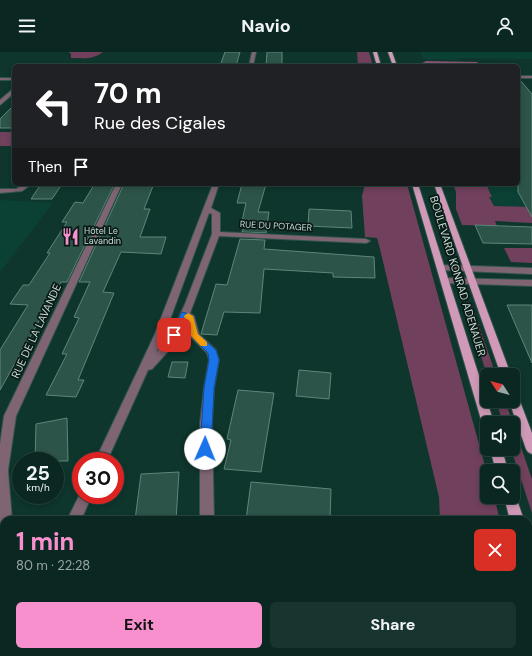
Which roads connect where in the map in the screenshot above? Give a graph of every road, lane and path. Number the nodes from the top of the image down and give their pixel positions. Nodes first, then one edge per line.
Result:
1 (254, 52) edge
2 (375, 52) edge
3 (390, 52) edge
4 (251, 64) edge
5 (378, 64) edge
6 (394, 64) edge
7 (520, 77) edge
8 (532, 77) edge
9 (0, 79) edge
10 (12, 79) edge
11 (12, 92) edge
12 (0, 103) edge
13 (26, 186) edge
14 (118, 186) edge
15 (215, 186) edge
16 (416, 186) edge
17 (438, 186) edge
18 (0, 191) edge
19 (207, 209) junction
20 (216, 234) junction
21 (366, 241) dead end
22 (441, 268) junction
23 (468, 269) junction
24 (532, 271) edge
25 (445, 281) junction
26 (472, 282) junction
27 (532, 283) edge
28 (185, 314) junction
29 (503, 368) edge
30 (141, 374) junction
31 (517, 408) edge
32 (486, 416) edge
33 (532, 449) edge
34 (105, 452) edge
35 (82, 504) edge
36 (512, 504) edge
37 (5, 516) edge
38 (76, 516) edge
39 (207, 516) edge
40 (516, 516) edge

1 - 4 street
2 - 5 main road
3 - 6 main road
7 - 8 street
9 - 10 street
11 - 12 street
13 - 18 street
14 - 37 street, RUE DE LA LAVANDE
15 - 19 street
16 - 22 main road, BOULEVARD KONRAD ADENAUER
17 - 23 main road, BOULEVARD KONRAD ADENAUER
19 - 20 street
19 - 30 street
20 - 21 street, RUE DU POTAGER
20 - 28 street
22 - 23 street
22 - 25 main road, BOULEVARD KONRAD ADENAUER
23 - 24 street
23 - 26 main road, BOULEVARD KONRAD ADENAUER
25 - 26 street
25 - 32 main road, BOULEVARD KONRAD ADENAUER
26 - 27 street
26 - 29 main road, BOULEVARD KONRAD ADENAUER
28 - 30 street
28 - 39 street
30 - 34 street
31 - 33 main road
35 - 38 street
36 - 40 main road

